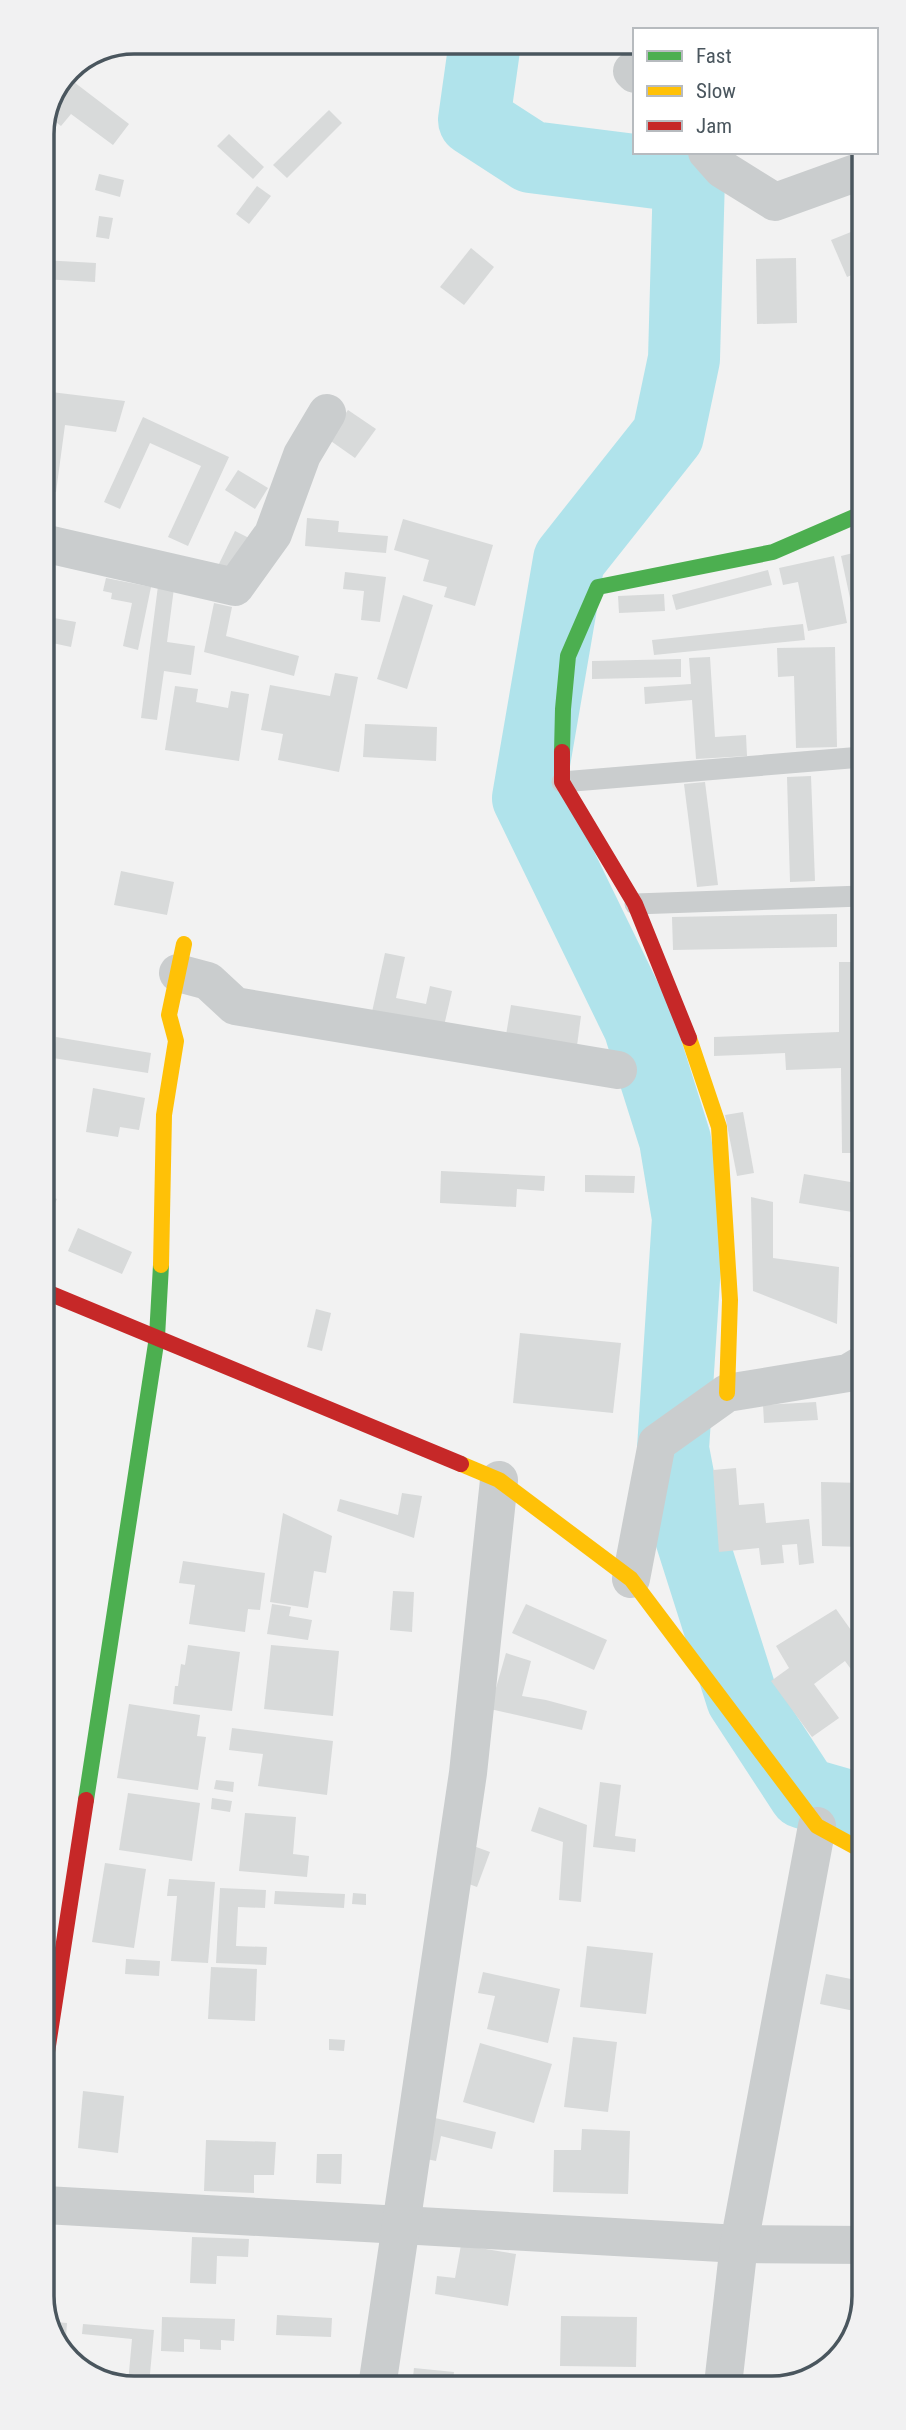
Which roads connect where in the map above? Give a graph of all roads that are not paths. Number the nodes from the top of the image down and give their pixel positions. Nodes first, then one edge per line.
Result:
1 (709, 154) edge
2 (852, 174) edge
3 (327, 413) dead end
4 (852, 518) edge
5 (54, 546) edge
6 (852, 758) edge
7 (562, 782) junction
8 (852, 896) edge
9 (635, 904) junction
10 (181, 959) joint
11 (618, 1070) dead end
12 (54, 1295) edge
13 (157, 1338) junction
14 (852, 1371) edge
15 (727, 1393) junction
16 (499, 1480) junction
17 (631, 1579) junction
18 (817, 1826) junction
19 (852, 1845) edge
20 (54, 2007) edge
21 (54, 2206) edge
22 (399, 2225) junction
23 (739, 2244) junction
24 (852, 2245) edge
25 (378, 2376) edge
26 (724, 2376) edge

1 - 2 street
3 - 5 street
4 - 7 street
6 - 7 lane
7 - 9 street
8 - 9 lane
9 - 15 street
10 - 11 street
10 - 13 street
12 - 13 street
13 - 16 street
13 - 20 street
14 - 15 street
15 - 17 street
16 - 17 street
16 - 22 street
17 - 18 street
18 - 19 street
18 - 23 street
21 - 22 street
22 - 23 street
22 - 25 street
23 - 24 street
23 - 26 street

